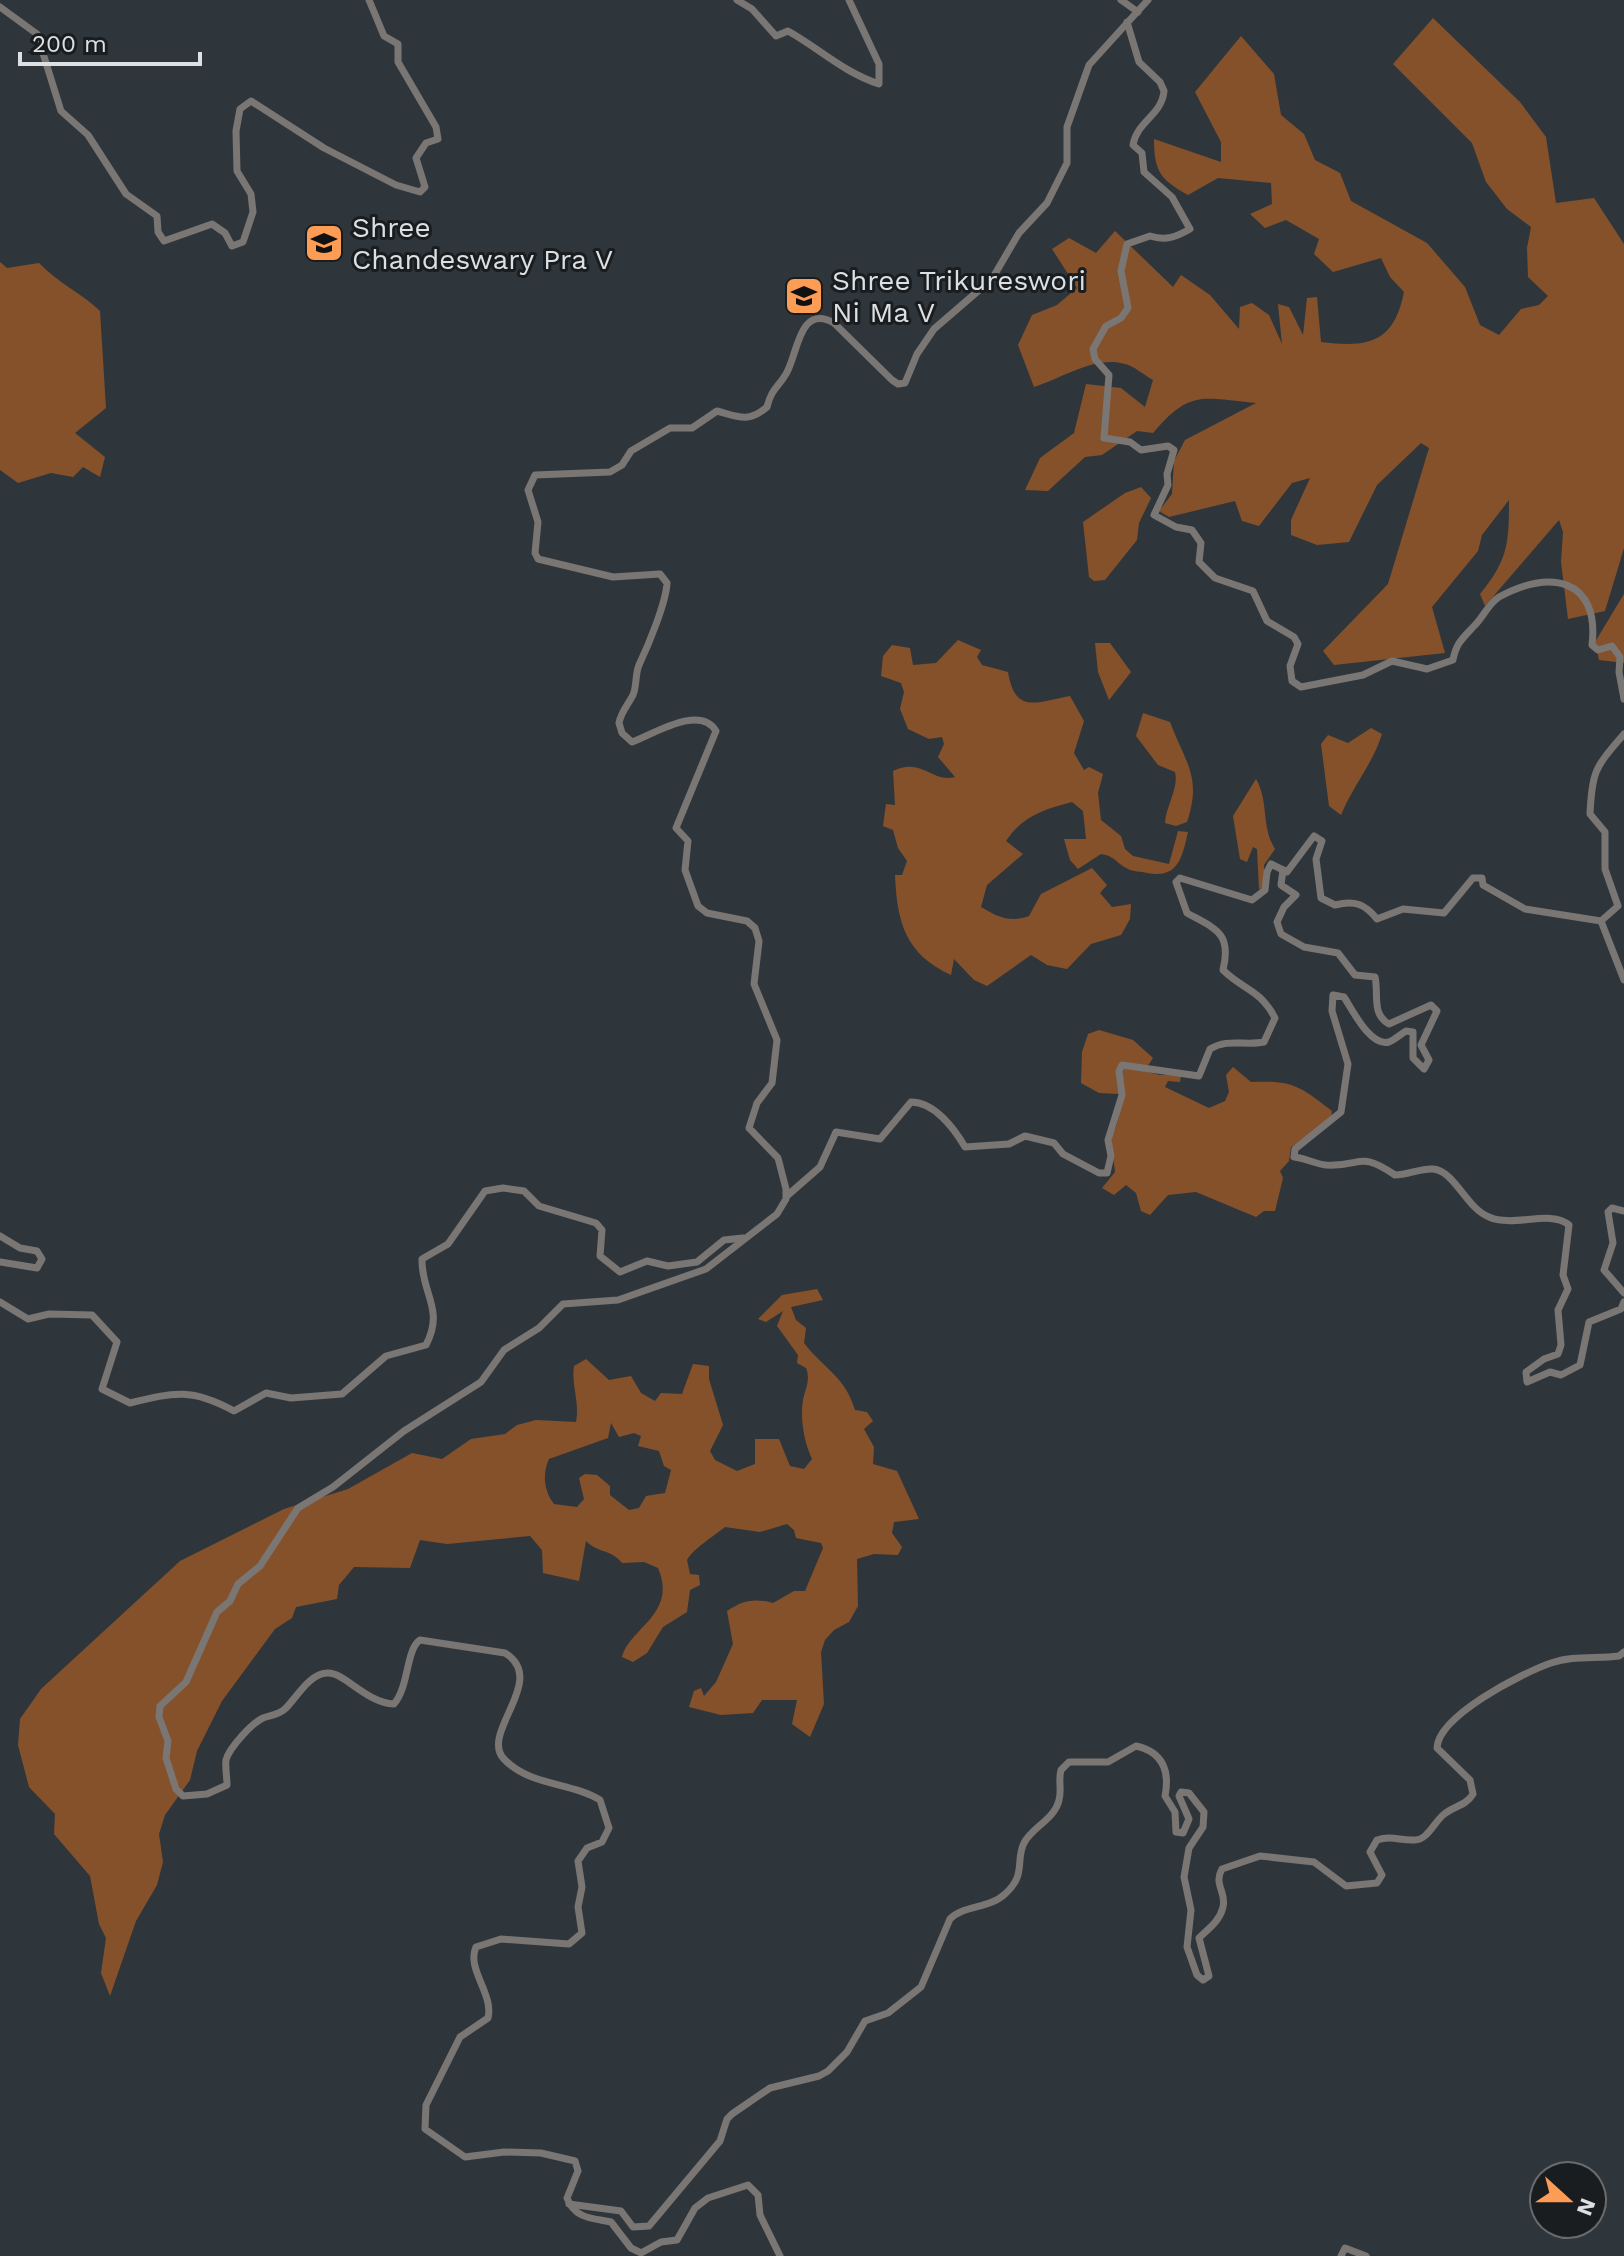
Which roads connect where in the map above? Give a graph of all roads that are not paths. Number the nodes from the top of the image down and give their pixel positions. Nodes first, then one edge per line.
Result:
1 (369, 0) edge
2 (737, 0) edge
3 (849, 0) edge
4 (1121, 0) edge
5 (1148, 0) edge
6 (1138, 12) junction
7 (2, 13) edge
8 (1127, 22) junction
9 (1624, 699) edge
10 (1624, 734) edge
11 (1283, 870) junction
12 (1601, 921) junction
13 (1624, 980) edge
14 (786, 1199) junction
15 (1624, 1211) edge
16 (0, 1236) edge
17 (745, 1238) junction
18 (0, 1262) edge
19 (1624, 1293) edge
20 (0, 1302) edge
21 (1624, 1302) edge
22 (1624, 1652) edge
23 (569, 2204) junction
24 (780, 2256) edge
25 (1341, 2256) edge
26 (1366, 2256) edge

1 - 7 street
2 - 3 street
4 - 6 street
5 - 6 street
6 - 8 street
8 - 9 street
8 - 14 street
10 - 12 street
11 - 12 street
11 - 14 street
11 - 21 street
12 - 13 street
14 - 17 street
15 - 19 street
16 - 18 street
17 - 20 street
17 - 23 street
22 - 23 street
23 - 24 street
25 - 26 street

